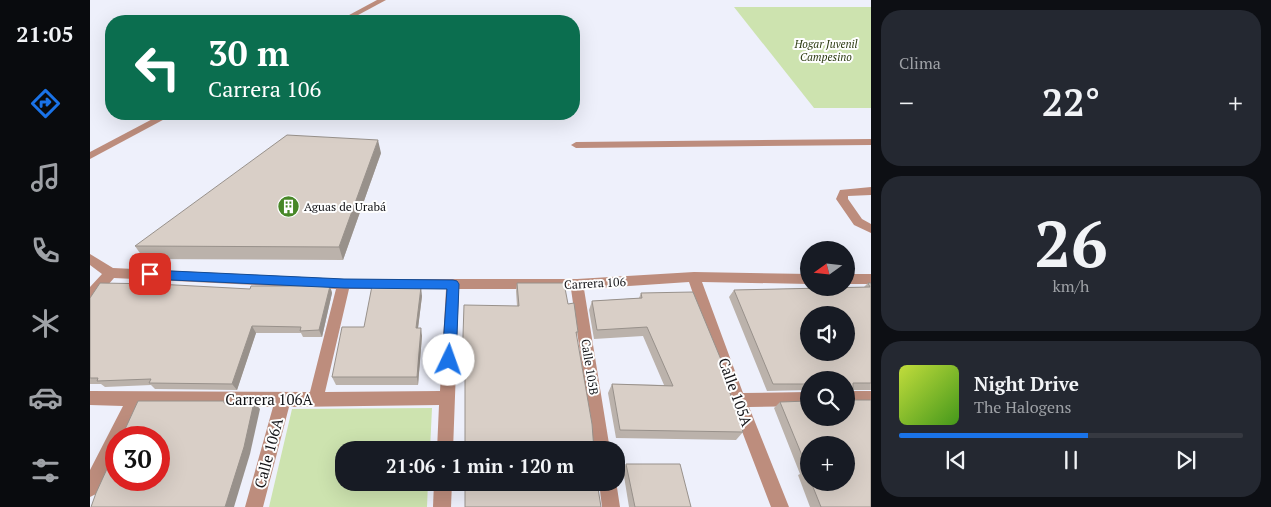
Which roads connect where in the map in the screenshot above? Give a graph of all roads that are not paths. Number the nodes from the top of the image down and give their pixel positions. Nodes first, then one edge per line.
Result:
1 (382, 0) edge
2 (353, 15) edge
3 (158, 120) edge
4 (871, 142) edge
5 (576, 145) dead end
6 (90, 156) edge
7 (871, 191) edge
8 (871, 229) edge
9 (90, 259) edge
10 (111, 273) junction
11 (694, 277) junction
12 (800, 279) edge
13 (855, 279) edge
14 (871, 279) edge
15 (344, 284) junction
16 (453, 284) junction
17 (577, 284) junction
18 (90, 296) edge
19 (90, 398) edge
20 (136, 398) junction
21 (447, 398) junction
22 (855, 398) edge
23 (871, 398) edge
24 (316, 399) junction
25 (800, 399) edge
26 (283, 400) junction
27 (738, 400) junction
28 (445, 441) edge
29 (601, 441) edge
30 (90, 488) edge
31 (443, 491) edge
32 (609, 491) edge
33 (254, 507) edge
34 (442, 507) edge
35 (611, 507) edge
36 (780, 507) edge

1 - 2 street
3 - 6 street
4 - 5 street
7 - 8 street
9 - 10 street
10 - 15 street, Carrera 106
10 - 18 street
11 - 12 street, Carrera 106
11 - 17 street, Carrera 106
11 - 27 street, Calle 105A
13 - 14 street
15 - 16 street, Carrera 106
15 - 24 street
16 - 17 street, Carrera 106
16 - 21 street
17 - 29 street, Calle 105B
19 - 20 street, Carrera 106A
20 - 26 street, Carrera 106A
20 - 30 street
21 - 24 street, Carrera 106A
21 - 28 street
22 - 23 street
24 - 26 street, Carrera 106A
25 - 27 street
26 - 33 street, Calle 106A
27 - 36 street, Calle 105A
31 - 34 street
32 - 35 street

